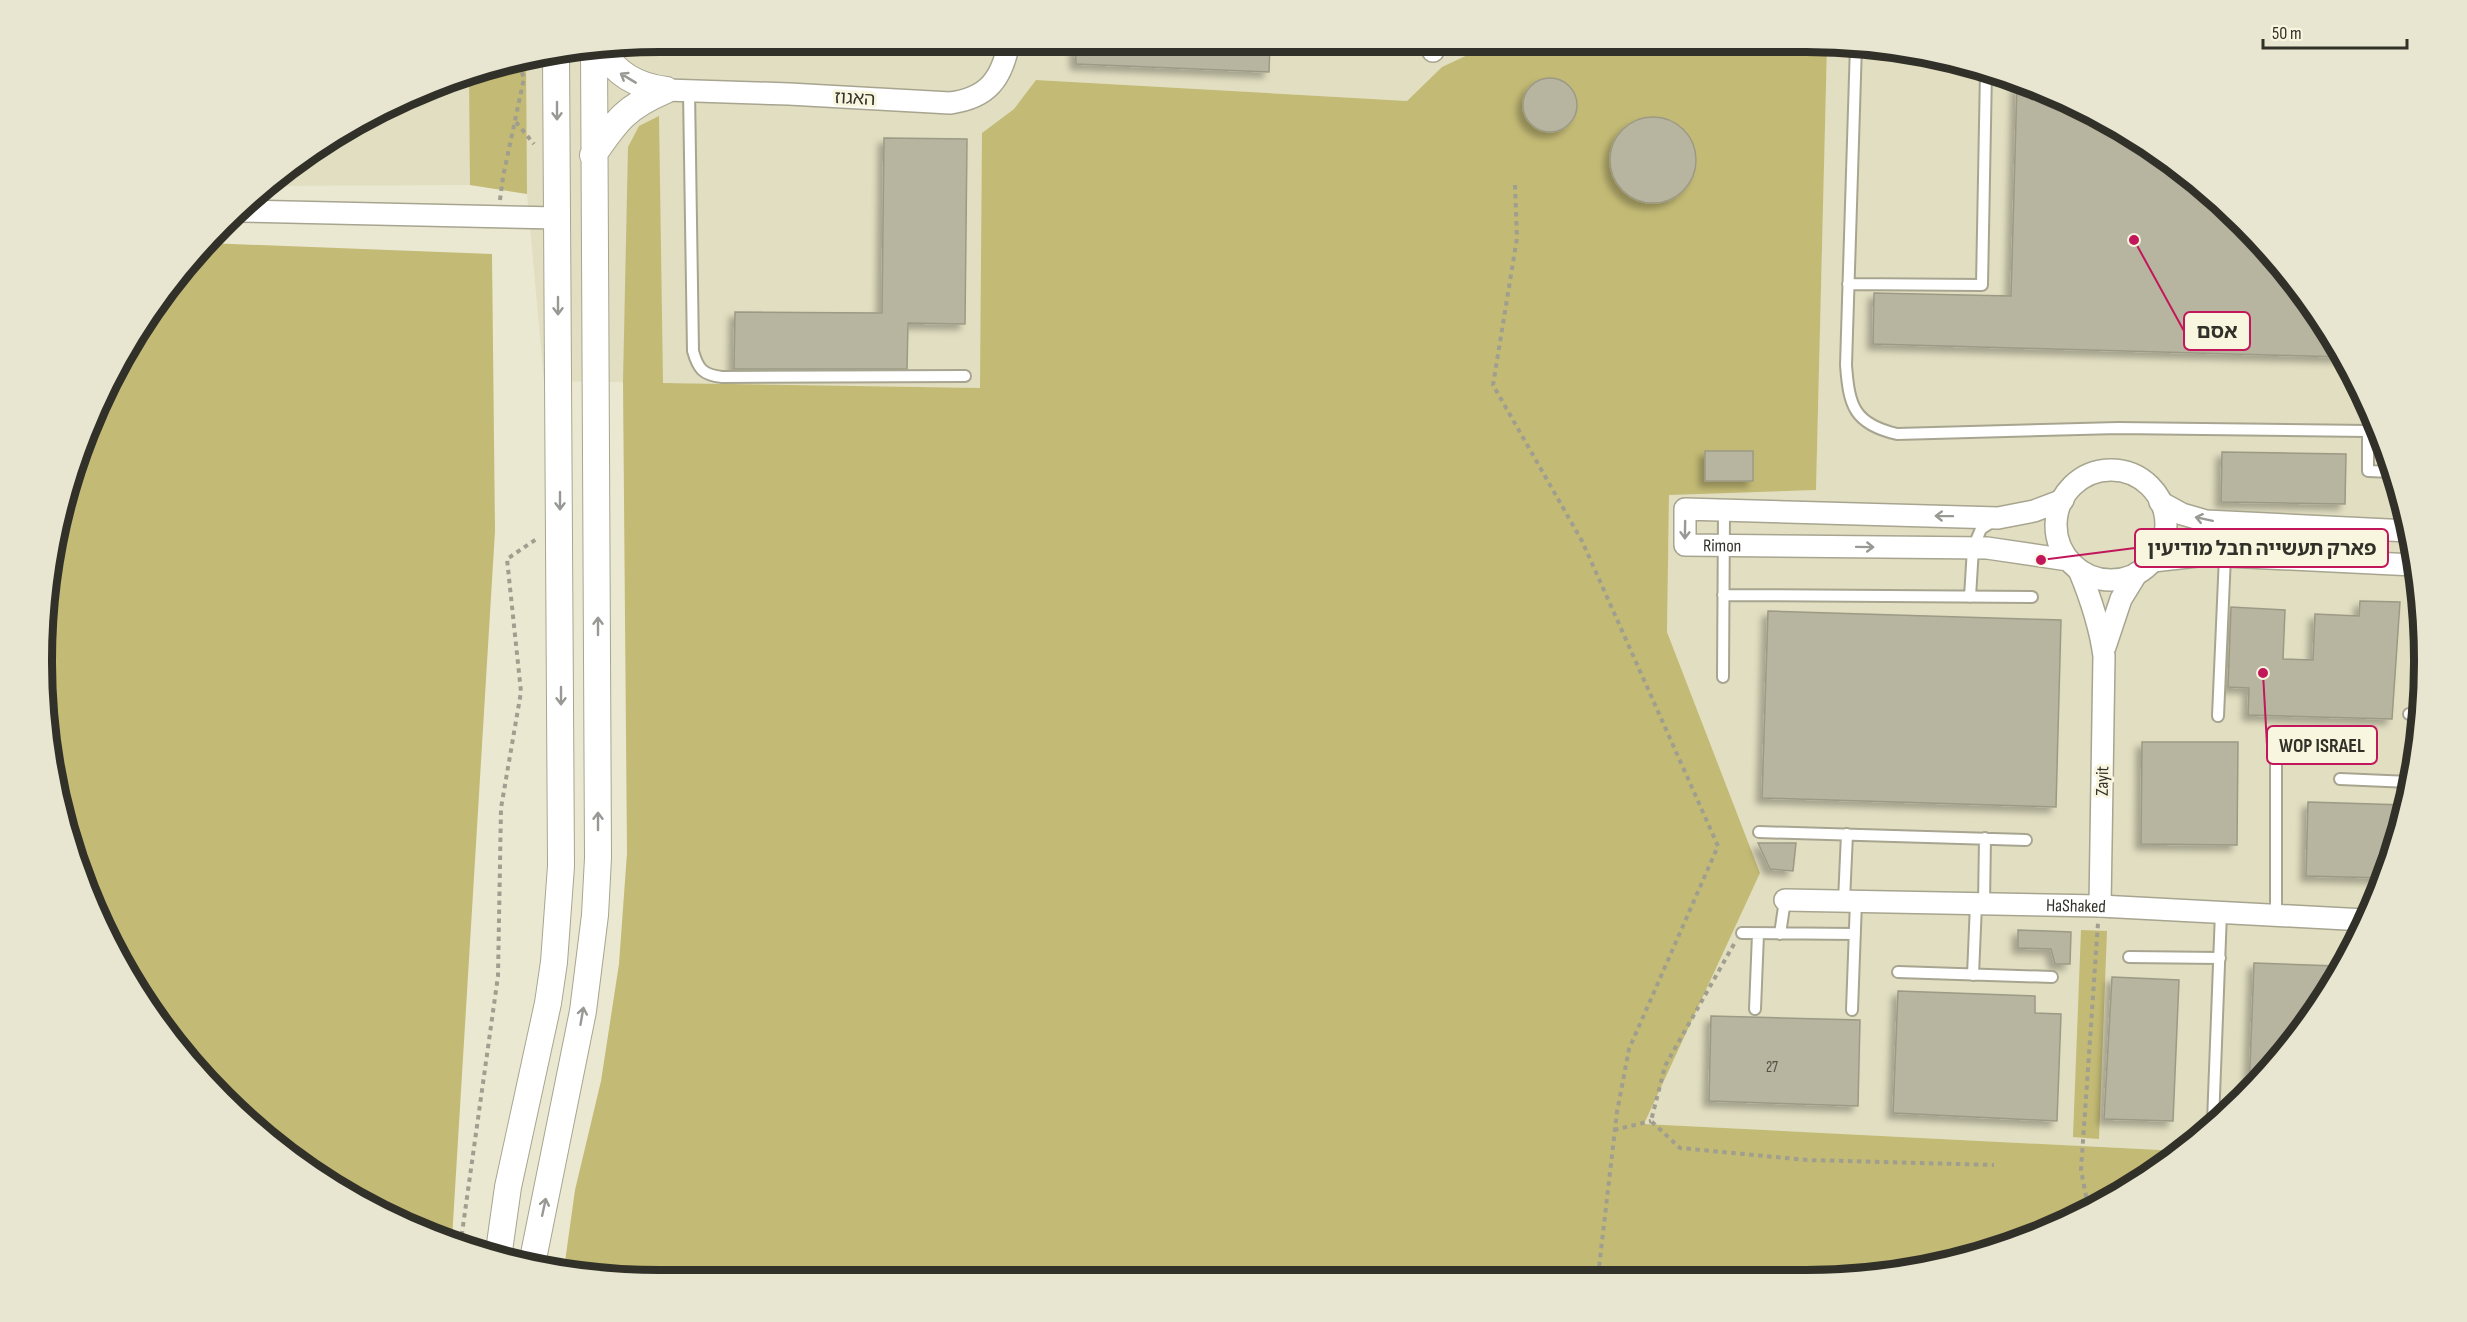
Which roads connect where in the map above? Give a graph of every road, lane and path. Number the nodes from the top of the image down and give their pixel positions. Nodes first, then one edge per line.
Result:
1 (1007, 52) edge
2 (1856, 55) edge
3 (606, 56) edge
4 (594, 57) edge
5 (556, 62) edge
6 (521, 69) edge
7 (1986, 80) edge
8 (678, 91) junction
9 (593, 155) junction
10 (1515, 185) dead end
11 (252, 211) edge
12 (498, 217) junction
13 (557, 218) junction
14 (1848, 284) junction
15 (965, 376) dead end
16 (2384, 472) edge
17 (2063, 500) junction
18 (2160, 501) junction
19 (1724, 510) junction
20 (1998, 518) junction
21 (560, 523) junction
22 (2400, 531) edge
23 (1723, 545) junction
24 (1973, 548) junction
25 (2225, 556) junction
26 (2074, 565) junction
27 (2406, 565) edge
28 (2145, 567) junction
29 (1723, 595) junction
30 (1970, 597) junction
31 (2032, 597) dead end
32 (2104, 657) junction
33 (1723, 677) dead end
34 (2218, 716) dead end
35 (2276, 749) dead end
36 (2340, 779) dead end
37 (2403, 782) edge
38 (1759, 832) dead end
39 (1847, 834) junction
40 (1984, 838) junction
41 (2026, 840) dead end
42 (1785, 900) joint
43 (1850, 901) junction
44 (1980, 904) junction
45 (2100, 906) junction
46 (2221, 912) junction
47 (2276, 915) junction
48 (2357, 920) edge
49 (1742, 933) joint
50 (1758, 934) junction
51 (1780, 934) junction
52 (1855, 934) junction
53 (2129, 957) dead end
54 (2220, 958) junction
55 (1898, 972) dead end
56 (1973, 975) junction
57 (2052, 977) dead end
58 (1755, 1009) dead end
59 (1852, 1010) dead end
60 (2213, 1112) edge
61 (1651, 1121) junction
62 (1614, 1130) junction
63 (1994, 1165) dead end
64 (2087, 1201) edge
65 (463, 1236) edge
66 (500, 1248) edge
67 (534, 1256) edge
68 (1599, 1270) edge

1 - 8 street, האגוז
2 - 14 lane
8 -> 3 street
4 - 9 street
5 -> 13 street
6 - 12 path
7 - 14 lane
8 - 9 street
8 - 15 lane
67 -> 9 street
10 - 62 path
11 - 12 street
12 - 13 street
13 -> 21 street
14 - 16 lane
17 - 18 street
17 - 20 street, Rimon
17 - 26 street
22 -> 18 street
18 - 28 street
20 -> 19 street, Rimon
19 - 23 lane
19 -> 23 street, Rimon
20 - 24 lane
21 - 65 path
21 -> 66 street
23 -> 24 street, Rimon
23 - 29 lane
24 - 26 street, Rimon
24 - 30 lane
25 - 27 street
25 - 28 street
25 - 34 lane
26 - 28 street
26 - 32 street, Zayit
28 - 32 street, Zayit
29 - 30 lane
29 - 33 lane
30 - 31 lane
32 - 45 street, Zayit
35 - 47 lane
36 - 37 lane
38 - 39 lane
39 - 40 lane
39 - 43 lane
40 - 41 lane
40 - 44 lane
42 - 43 street, HaShaked
42 - 51 lane
43 - 44 street, HaShaked
43 - 52 lane
44 - 45 street, HaShaked
44 - 56 lane
45 - 46 street, HaShaked
45 - 64 path
46 - 47 street, HaShaked
46 - 54 lane
47 - 48 street, HaShaked
49 - 50 lane
49 - 61 path
50 - 51 lane
50 - 58 lane
51 - 52 lane
52 - 59 lane
53 - 54 lane
54 - 60 lane
55 - 56 lane
56 - 57 lane
61 - 62 path
61 - 63 path
62 - 68 path

